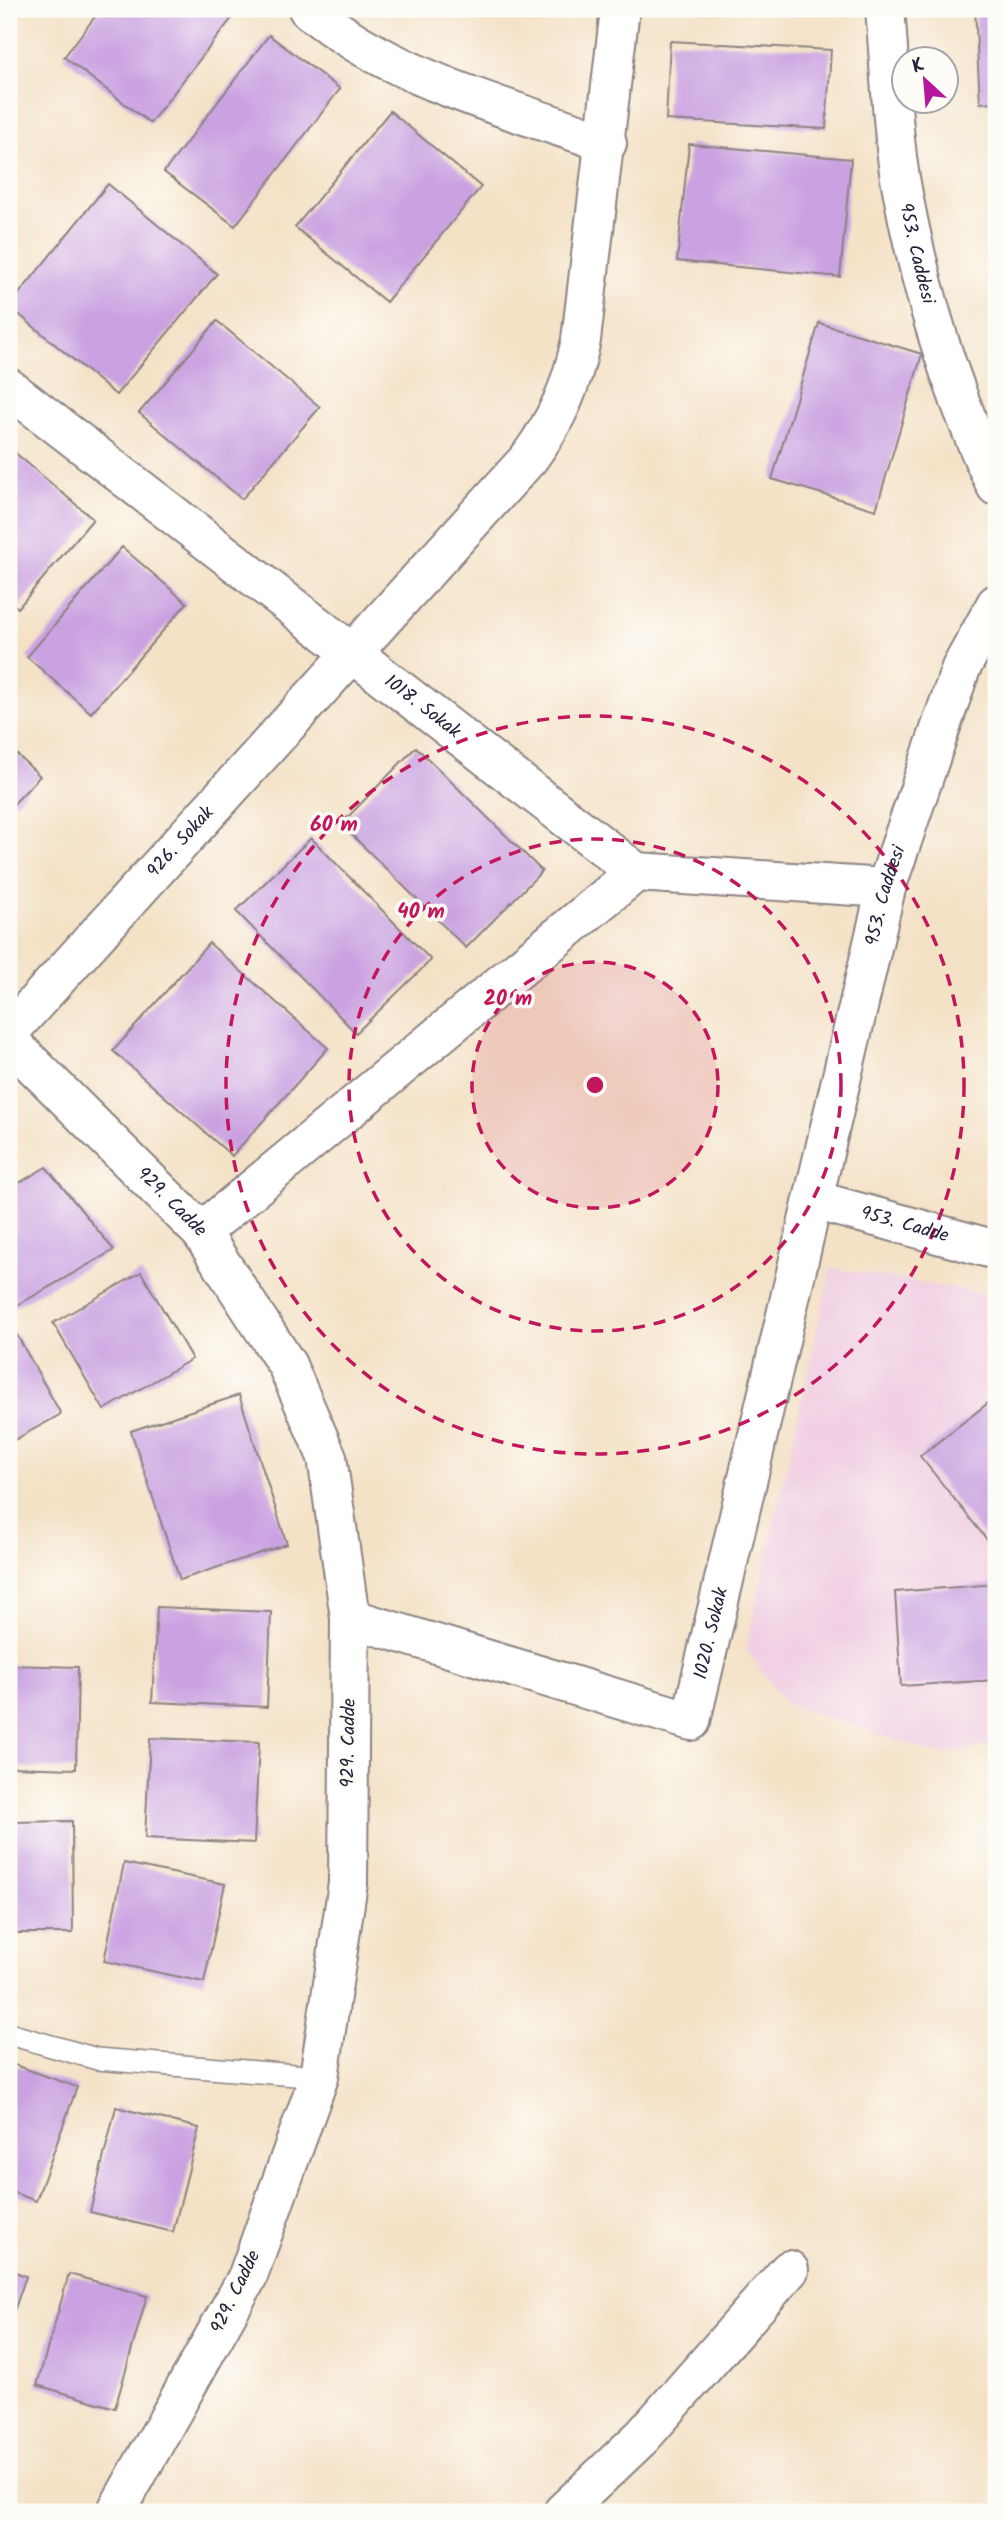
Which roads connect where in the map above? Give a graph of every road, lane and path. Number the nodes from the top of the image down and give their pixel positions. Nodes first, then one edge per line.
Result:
1 (308, 9) edge
2 (620, 9) edge
3 (885, 9) edge
4 (607, 143) junction
5 (9, 388) edge
6 (996, 486) edge
7 (996, 604) edge
8 (354, 653) junction
9 (636, 872) junction
10 (886, 888) junction
11 (9, 1032) edge
12 (9, 1041) edge
13 (814, 1200) junction
14 (201, 1232) junction
15 (996, 1250) edge
16 (350, 1618) junction
17 (9, 2034) edge
18 (319, 2077) junction
19 (789, 2270) dead end
20 (116, 2512) edge
21 (563, 2512) edge

1 - 4 street
2 - 4 street, 926. Sokak
3 - 6 street, 953. Caddesi
4 - 8 street, 926. Sokak
5 - 8 street, 1018. Sokak
7 - 10 street, 953. Caddesi
8 - 9 street, 1018. Sokak
8 - 11 street, 926. Sokak
9 - 10 street
9 - 14 street
10 - 13 street, 953. Caddesi
12 - 14 street, 929. Cadde
13 - 15 street, 953. Cadde
13 - 16 street, 1020. Sokak
14 - 16 street, 929. Cadde
16 - 18 street, 929. Cadde
17 - 18 lane
18 - 20 street, 929. Cadde
19 - 21 street

